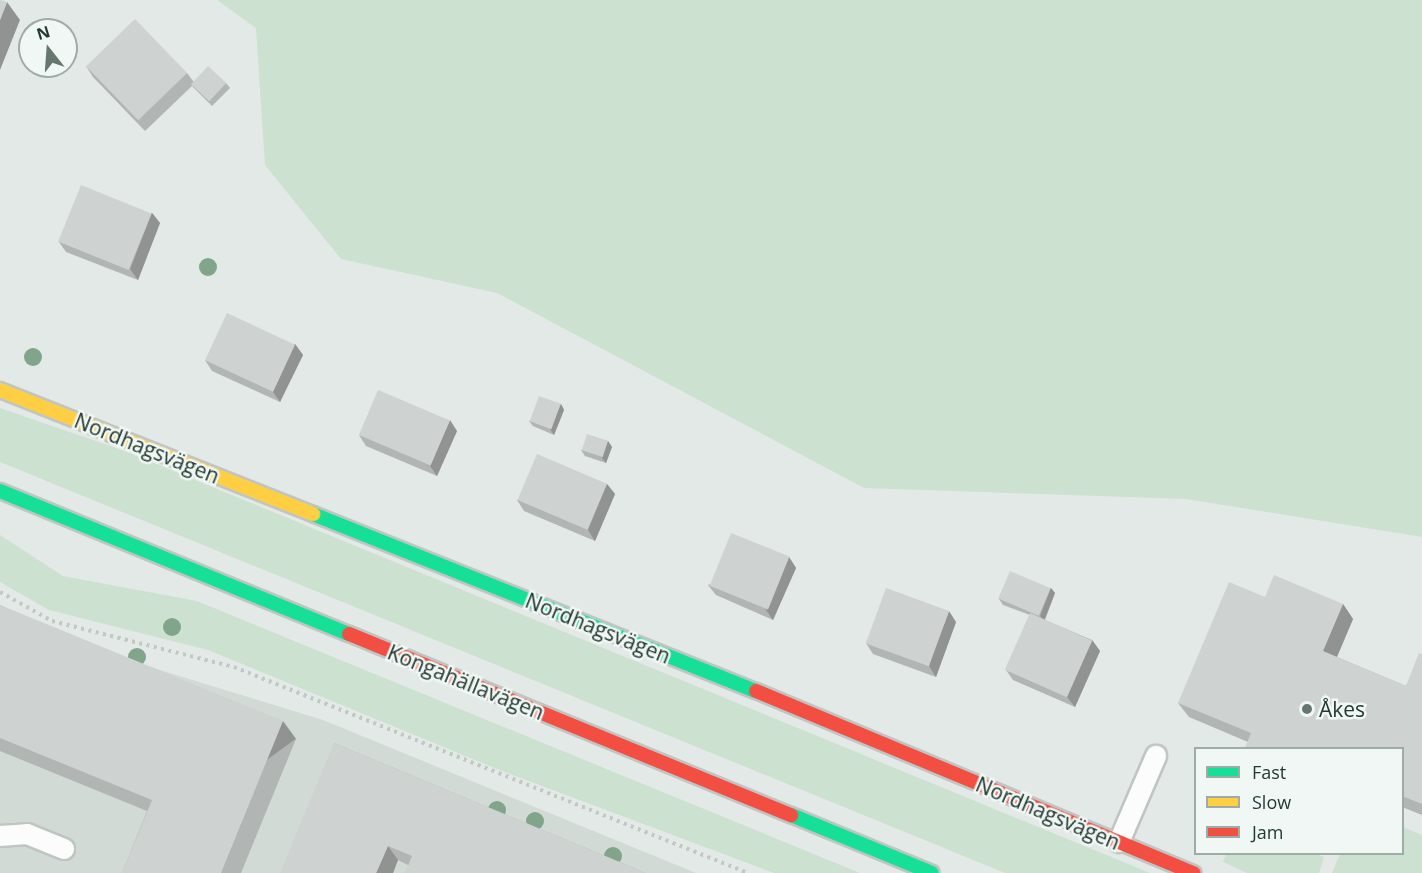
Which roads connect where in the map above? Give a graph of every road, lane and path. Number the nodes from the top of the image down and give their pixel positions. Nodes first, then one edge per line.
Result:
1 (0, 390) edge
2 (0, 491) edge
3 (0, 592) edge
4 (1156, 756) dead end
5 (0, 836) edge
6 (1119, 842) junction
7 (64, 849) dead end
8 (748, 873) edge
9 (932, 873) edge
10 (1194, 873) edge

1 - 6 street, Nordhagsvägen
2 - 9 street, Kongahällavägen
3 - 8 path
4 - 6 lane
5 - 7 lane
6 - 10 street, Nordhagsvägen

